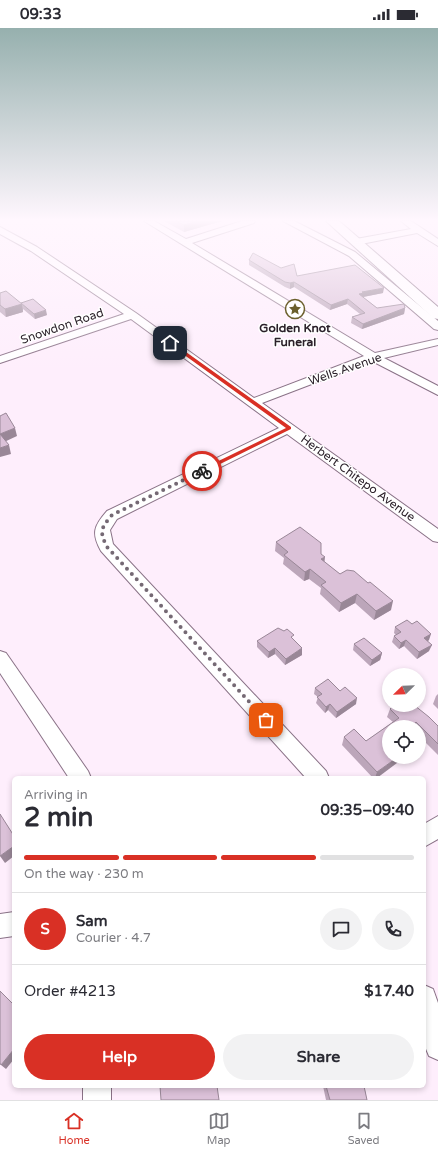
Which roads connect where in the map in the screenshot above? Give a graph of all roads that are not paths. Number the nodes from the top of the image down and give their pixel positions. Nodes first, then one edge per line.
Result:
1 (67, 271) edge
2 (232, 271) edge
3 (372, 271) edge
4 (395, 271) edge
5 (132, 315) junction
6 (438, 315) edge
7 (438, 328) edge
8 (438, 342) edge
9 (373, 357) junction
10 (0, 360) edge
11 (438, 391) edge
12 (254, 402) junction
13 (289, 428) junction
14 (438, 537) edge
15 (0, 658) edge
16 (80, 776) edge
17 (317, 776) edge
18 (438, 827) edge
19 (426, 835) edge
20 (12, 924) edge
21 (0, 926) edge
22 (426, 1005) edge
23 (438, 1047) edge
24 (97, 1088) edge
25 (97, 1100) edge

1 - 5 street, Herbert Chitepo Avenue
2 - 9 street
3 - 7 street
4 - 6 highway
5 - 10 street, Snowdon Road
5 - 12 street, Herbert Chitepo Avenue
8 - 9 street, Wells Avenue
9 - 11 street
9 - 12 street, Wells Avenue
12 - 13 street, Herbert Chitepo Avenue
13 - 14 street, Herbert Chitepo Avenue
13 - 17 street
15 - 16 street
18 - 19 street
20 - 21 street
22 - 23 street
24 - 25 street

